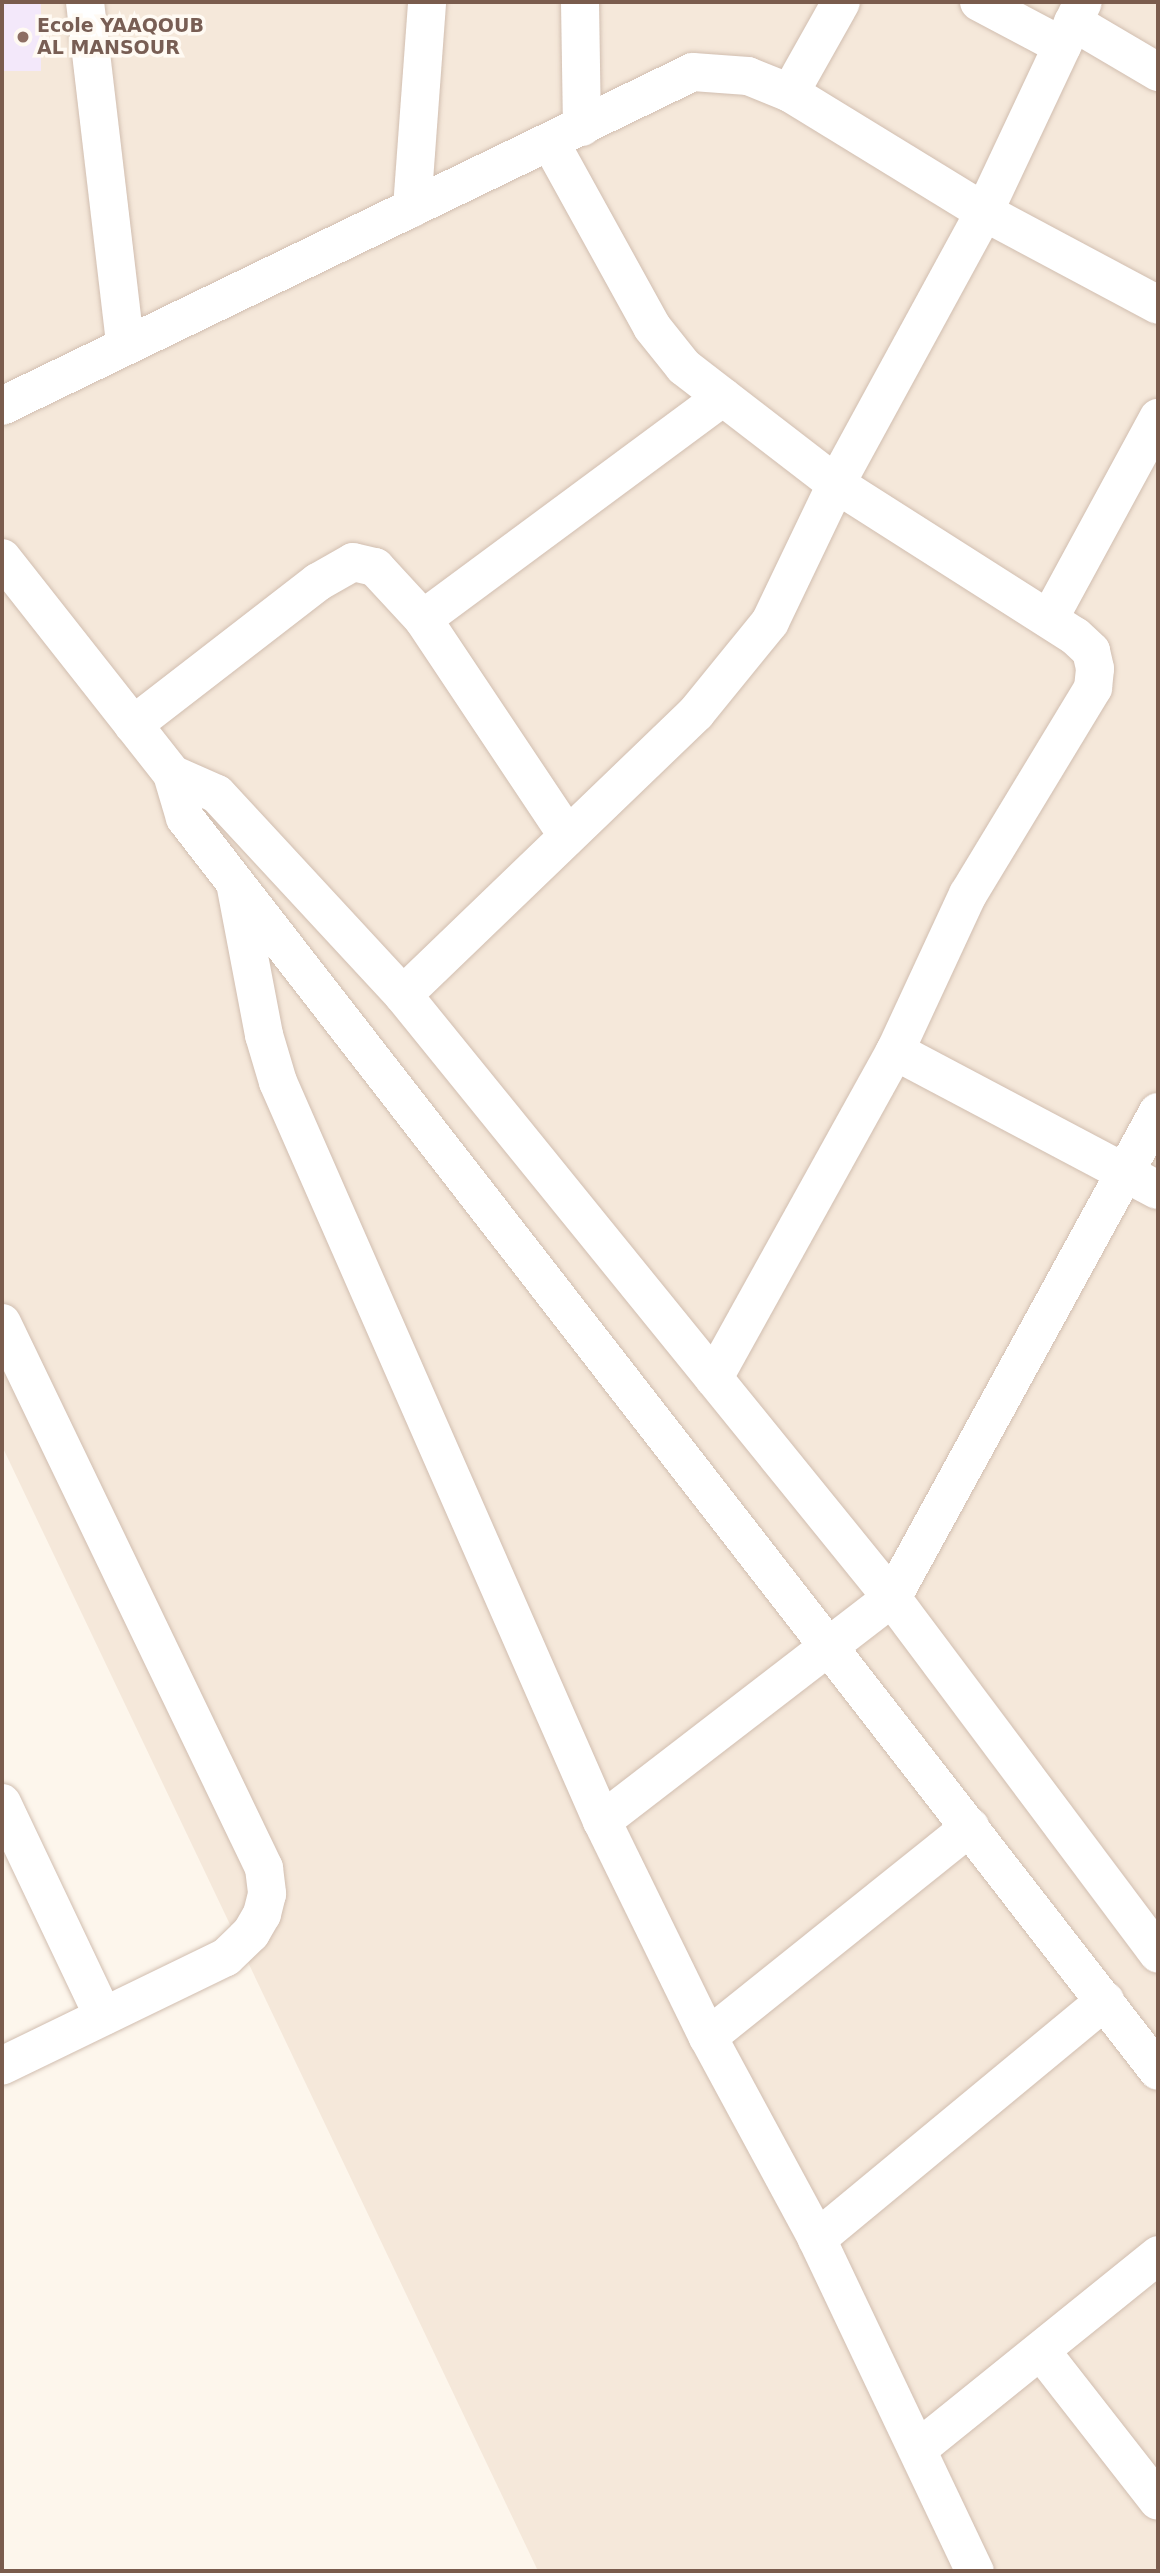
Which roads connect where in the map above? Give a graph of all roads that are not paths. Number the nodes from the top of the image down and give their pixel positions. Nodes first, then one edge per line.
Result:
1 (85, 2) edge
2 (427, 2) edge
3 (580, 2) edge
4 (841, 2) edge
5 (979, 2) edge
6 (1073, 24) edge
7 (1158, 72) edge
8 (790, 93) junction
9 (566, 134) junction
10 (412, 208) junction
11 (984, 212) junction
12 (1158, 305) edge
13 (125, 343) junction
14 (723, 397) junction
15 (2, 406) edge
16 (1158, 418) edge
17 (836, 484) junction
18 (2, 558) edge
19 (423, 619) junction
20 (1048, 619) junction
21 (133, 725) junction
22 (172, 774) junction
23 (567, 835) junction
24 (235, 883) junction
25 (403, 995) junction
26 (895, 1051) junction
27 (1158, 1112) edge
28 (1125, 1172) junction
29 (1158, 1190) edge
30 (2, 1323) edge
31 (714, 1378) junction
32 (892, 1598) junction
33 (834, 1647) junction
34 (2, 1803) edge
35 (602, 1821) junction
36 (970, 1826) junction
37 (1153, 1935) edge
38 (1105, 2001) junction
39 (103, 2016) junction
40 (708, 2037) junction
41 (2, 2066) edge
42 (1158, 2071) edge
43 (817, 2239) junction
44 (1158, 2255) edge
45 (1041, 2351) junction
46 (918, 2449) junction
47 (1158, 2501) edge
48 (975, 2571) edge

1 - 13 street
2 - 10 street
3 - 9 street
4 - 8 street
5 - 6 street
6 - 7 street
6 - 11 street
8 - 9 street
8 - 11 street
9 - 10 street
9 - 14 street
10 - 13 street
11 - 12 street
11 - 17 street
13 - 15 street
14 - 17 street
14 - 19 street
16 - 20 street
17 - 20 street
17 - 23 street
18 - 21 street
19 - 21 street
19 - 23 street
20 - 26 street
21 - 22 street
22 - 24 street
22 - 25 street
23 - 25 street
24 - 33 street
24 - 35 street
25 - 31 street
26 - 28 street
26 - 31 street
27 - 28 street
28 - 29 street
28 - 32 street
30 - 39 street
31 - 32 street
32 - 33 street
32 - 37 street
33 - 35 street
33 - 36 street
34 - 39 street
35 - 40 street
36 - 38 street
36 - 40 street
38 - 42 street
38 - 43 street
39 - 41 street
40 - 43 street
43 - 46 street
44 - 45 street
45 - 46 street
45 - 47 street
46 - 48 street

